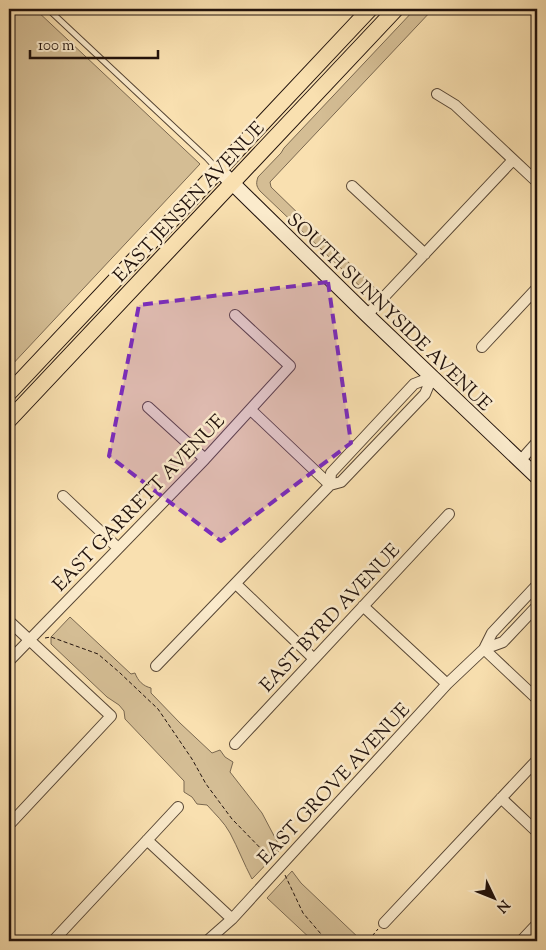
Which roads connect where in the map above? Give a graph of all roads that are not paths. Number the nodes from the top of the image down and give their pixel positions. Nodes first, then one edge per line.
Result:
1 (48, 9) edge
2 (370, 9) edge
3 (396, 9) edge
4 (437, 94) dead end
5 (513, 160) junction
6 (219, 170) junction
7 (537, 182) edge
8 (231, 184) junction
9 (352, 186) dead end
10 (425, 254) junction
11 (537, 288) edge
12 (235, 315) dead end
13 (367, 315) junction
14 (482, 347) dead end
15 (432, 377) junction
16 (9, 393) edge
17 (148, 407) dead end
18 (251, 410) junction
19 (9, 420) edge
20 (537, 442) edge
21 (205, 459) junction
22 (520, 461) junction
23 (537, 476) edge
24 (330, 485) junction
25 (63, 496) dead end
26 (449, 514) dead end
27 (118, 548) junction
28 (236, 584) junction
29 (537, 585) edge
30 (363, 606) junction
31 (537, 606) edge
32 (9, 620) edge
33 (29, 640) junction
34 (484, 649) junction
35 (314, 659) junction
36 (9, 661) edge
37 (156, 666) dead end
38 (447, 684) junction
39 (537, 699) edge
40 (235, 744) dead end
41 (537, 760) edge
42 (501, 798) junction
43 (178, 806) dead end
44 (9, 825) edge
45 (537, 832) edge
46 (147, 840) junction
47 (232, 918) junction
48 (384, 923) road end
49 (537, 924) edge
50 (54, 941) edge
51 (207, 941) edge
52 (521, 941) edge

1 - 6 lane
2 - 6 main road, EAST JENSEN AVENUE
3 - 8 main road, EAST JENSEN AVENUE
4 - 5 street
5 - 7 street
5 - 10 street
6 - 8 street, SOUTH SUNNYSIDE AVENUE
6 - 16 main road, EAST JENSEN AVENUE
8 - 13 street, SOUTH SUNNYSIDE AVENUE
8 - 19 main road, EAST JENSEN AVENUE
9 - 10 street
10 - 13 street
11 - 14 street
12 - 18 street, EAST GARRETT AVENUE
13 - 15 street, SOUTH SUNNYSIDE AVENUE
15 - 22 street, SOUTH SUNNYSIDE AVENUE
15 - 24 street
17 - 21 street
18 - 21 street, EAST GARRETT AVENUE
18 - 24 street
20 - 22 street
21 - 27 street, EAST GARRETT AVENUE
22 - 23 street, SOUTH SUNNYSIDE AVENUE
24 - 28 street
25 - 27 street
26 - 30 street, EAST BYRD AVENUE
27 - 33 street, EAST GARRETT AVENUE
28 - 35 street
28 - 37 street
29 - 34 street, EAST GROVE AVENUE
30 - 35 street, EAST BYRD AVENUE
30 - 38 street
31 - 34 street, EAST GROVE AVENUE
32 - 33 street
33 - 36 street, EAST GARRETT AVENUE
33 - 44 street
34 - 38 street, EAST GROVE AVENUE
34 - 39 street
35 - 40 street, EAST BYRD AVENUE
38 - 47 street, EAST GROVE AVENUE
41 - 42 street
42 - 45 street
42 - 48 street
43 - 46 street
46 - 47 street
46 - 50 street
47 - 51 street, EAST GROVE AVENUE
49 - 52 street

